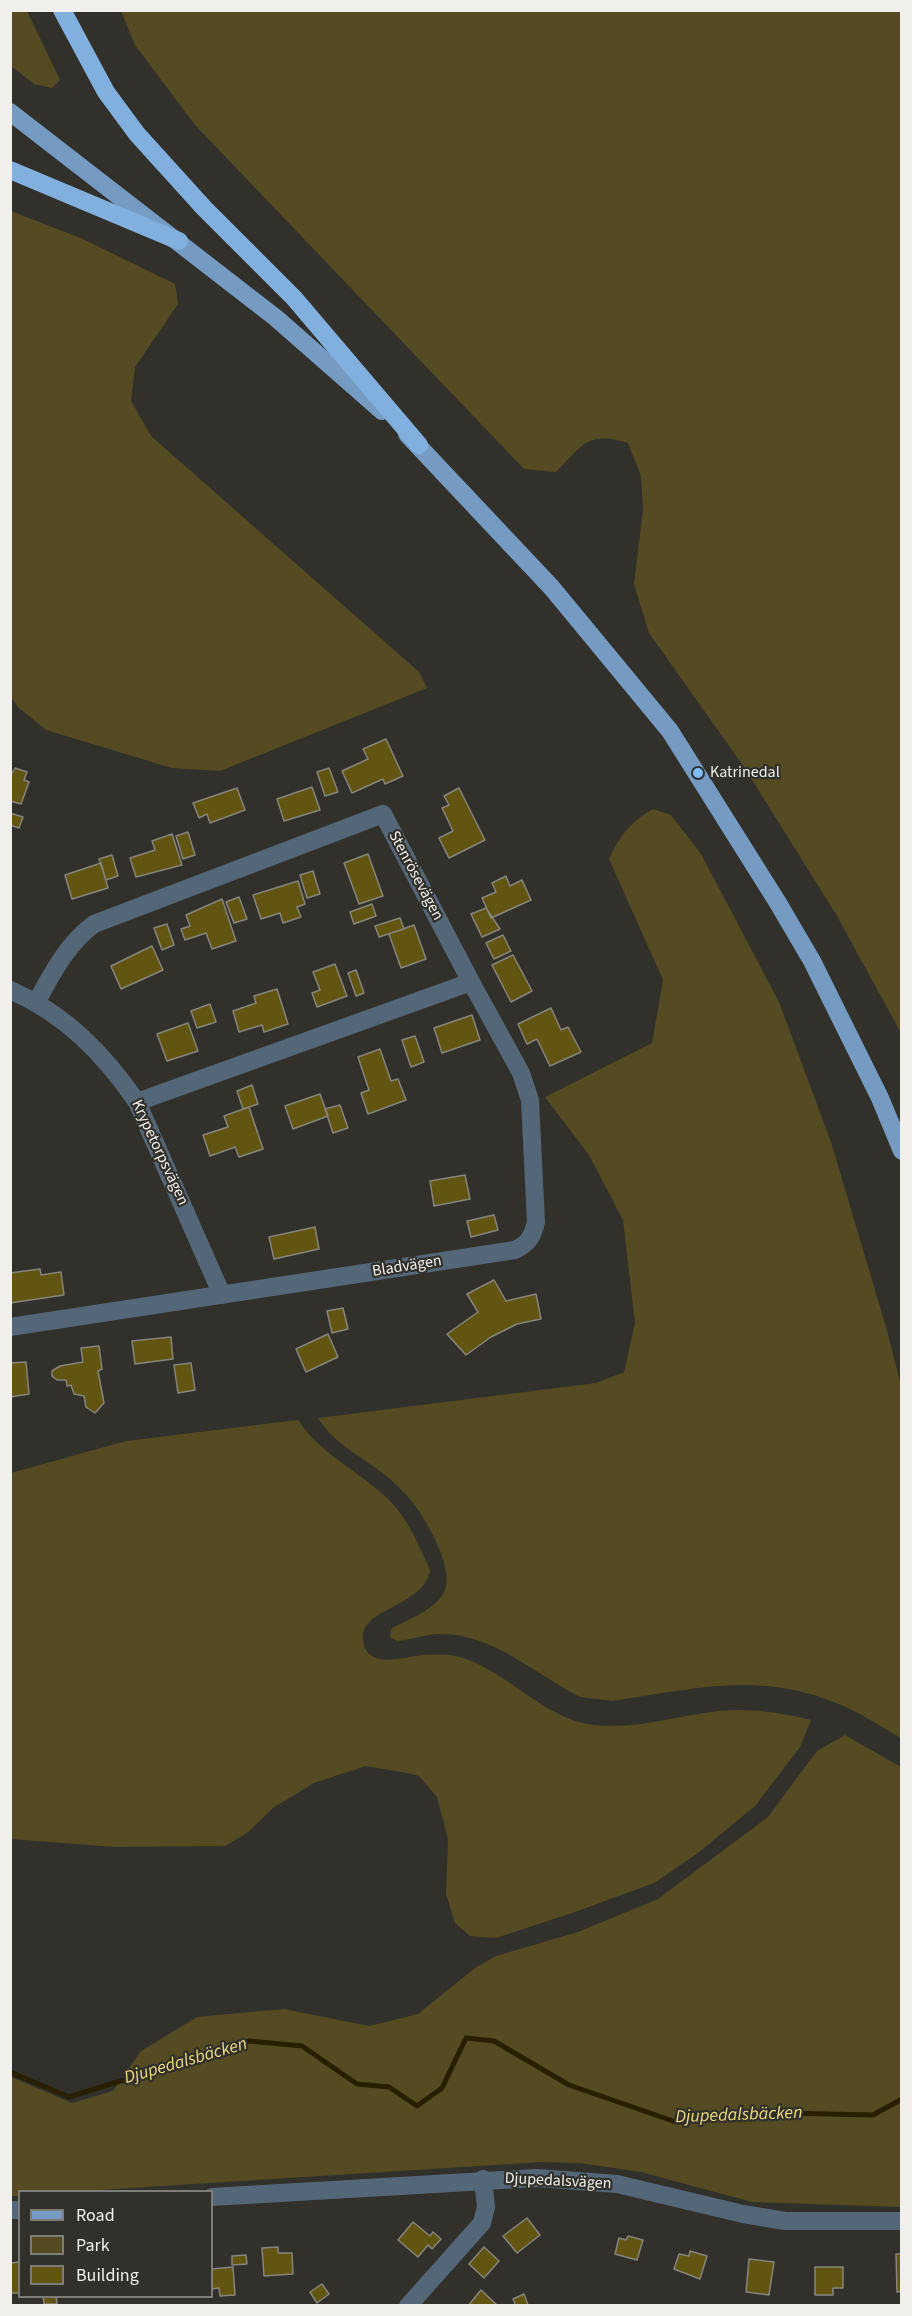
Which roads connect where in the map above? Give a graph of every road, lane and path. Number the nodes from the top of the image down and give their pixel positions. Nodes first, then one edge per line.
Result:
1 (62, 10) edge
2 (10, 112) edge
3 (10, 170) edge
4 (179, 241) junction
5 (418, 445) junction
6 (471, 982) junction
7 (10, 990) edge
8 (37, 1001) junction
9 (137, 1102) junction
10 (902, 1151) edge
11 (222, 1295) junction
12 (10, 1327) edge
13 (483, 2179) junction
14 (213, 2196) edge
15 (902, 2221) edge
16 (408, 2306) edge

1 - 5 highway
2 - 4 main road
3 - 4 highway
4 - 5 main road
5 - 10 main road
6 - 8 street, Stenrösevägen
6 - 9 street
6 - 11 street, Bladvägen
7 - 8 street, Krypetorpsvägen
8 - 9 street, Krypetorpsvägen
9 - 11 street, Krypetorpsvägen
11 - 12 street, Bladvägen
13 - 14 street, Djupedalsvägen
13 - 15 street, Djupedalsvägen
13 - 16 street

